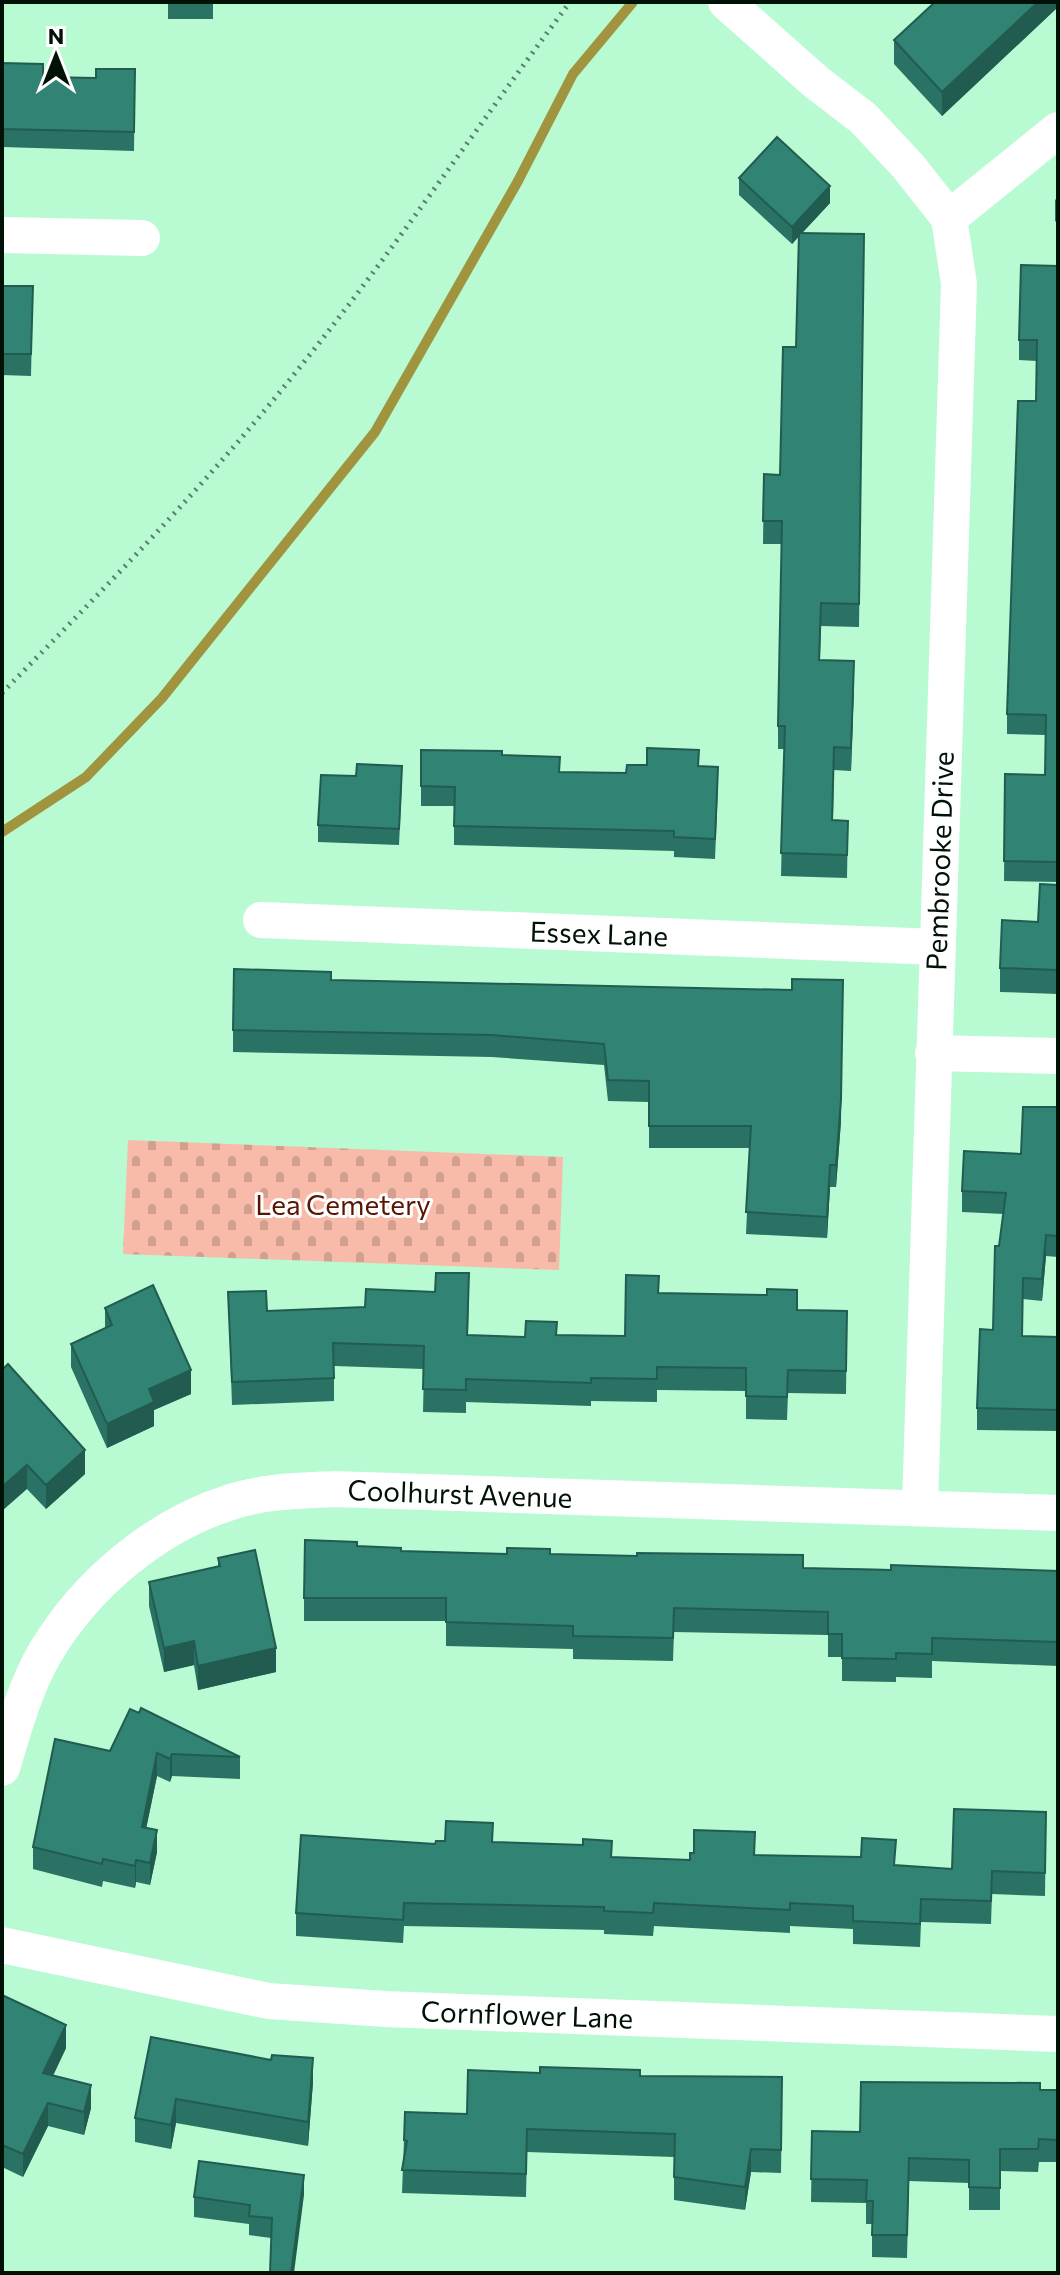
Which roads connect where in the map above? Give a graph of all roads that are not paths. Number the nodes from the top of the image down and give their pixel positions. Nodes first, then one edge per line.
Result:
1 (726, 2) edge
2 (1058, 130) edge
3 (949, 218) junction
4 (2, 235) edge
5 (142, 238) dead end
6 (261, 920) dead end
7 (937, 947) junction
8 (933, 1053) junction
9 (1058, 1056) edge
10 (920, 1506) junction
11 (1058, 1513) edge
12 (2, 1768) edge
13 (2, 1945) edge
14 (1058, 2034) edge

1 - 3 street
2 - 3 street
3 - 7 street, Pembrooke Drive
4 - 5 street
6 - 7 street, Essex Lane
7 - 8 street, Pembrooke Drive
8 - 9 street
8 - 10 street, Pembrooke Drive
10 - 11 street, Coolhurst Avenue
10 - 12 street, Coolhurst Avenue
13 - 14 street, Cornflower Lane

